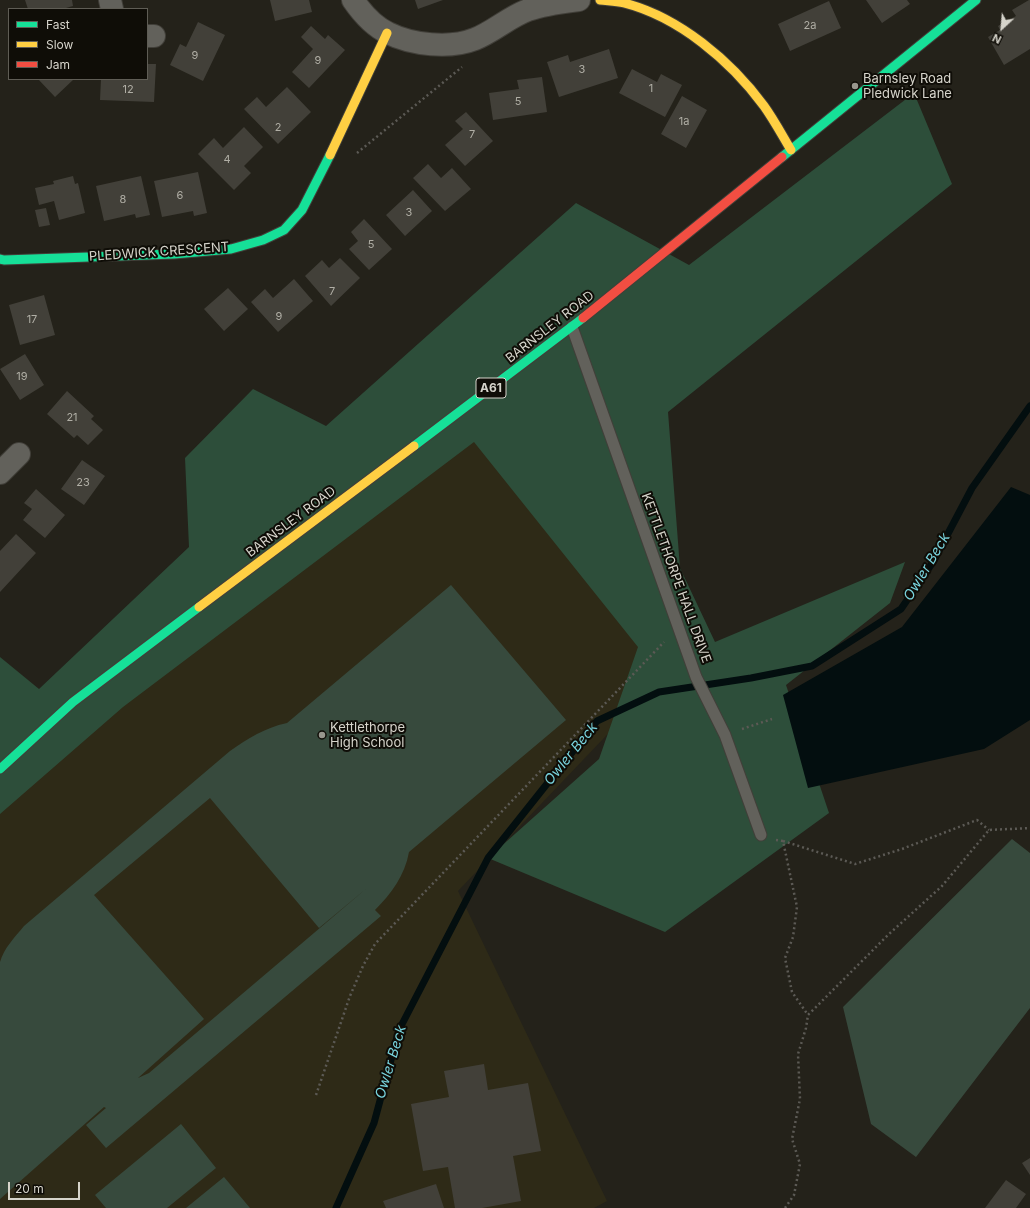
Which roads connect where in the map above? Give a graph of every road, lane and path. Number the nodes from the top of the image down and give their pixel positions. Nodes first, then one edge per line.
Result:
1 (353, 0) edge
2 (600, 0) edge
3 (976, 0) edge
4 (567, 1) edge
5 (387, 33) junction
6 (474, 40) junction
7 (334, 146) junction
8 (791, 150) junction
9 (0, 259) edge
10 (572, 327) junction
11 (19, 454) dead end
12 (0, 473) edge
13 (678, 628) junction
14 (772, 719) dead end
15 (725, 735) junction
16 (0, 769) edge
17 (1030, 828) edge
18 (989, 830) junction
19 (761, 835) joint
20 (783, 841) junction
21 (808, 1015) junction
22 (316, 1095) dead end
23 (785, 1208) edge

1 - 5 street
2 - 8 main road
3 - 8 main road, BARNSLEY ROAD / A61
4 - 6 street
5 - 6 street
5 - 7 main road, PLEDWICK CRESCENT
6 - 7 path
7 - 9 main road, PLEDWICK CRESCENT
8 - 10 main road, BARNSLEY ROAD / A61
10 - 13 lane, KETTLETHORPE HALL DRIVE
10 - 16 main road, BARNSLEY ROAD / A61
11 - 12 street
13 - 15 lane, KETTLETHORPE HALL DRIVE
13 - 22 path
14 - 15 path
15 - 19 lane, KETTLETHORPE HALL DRIVE
17 - 18 path
18 - 20 path
18 - 21 path
19 - 20 path
20 - 21 path
21 - 23 path

